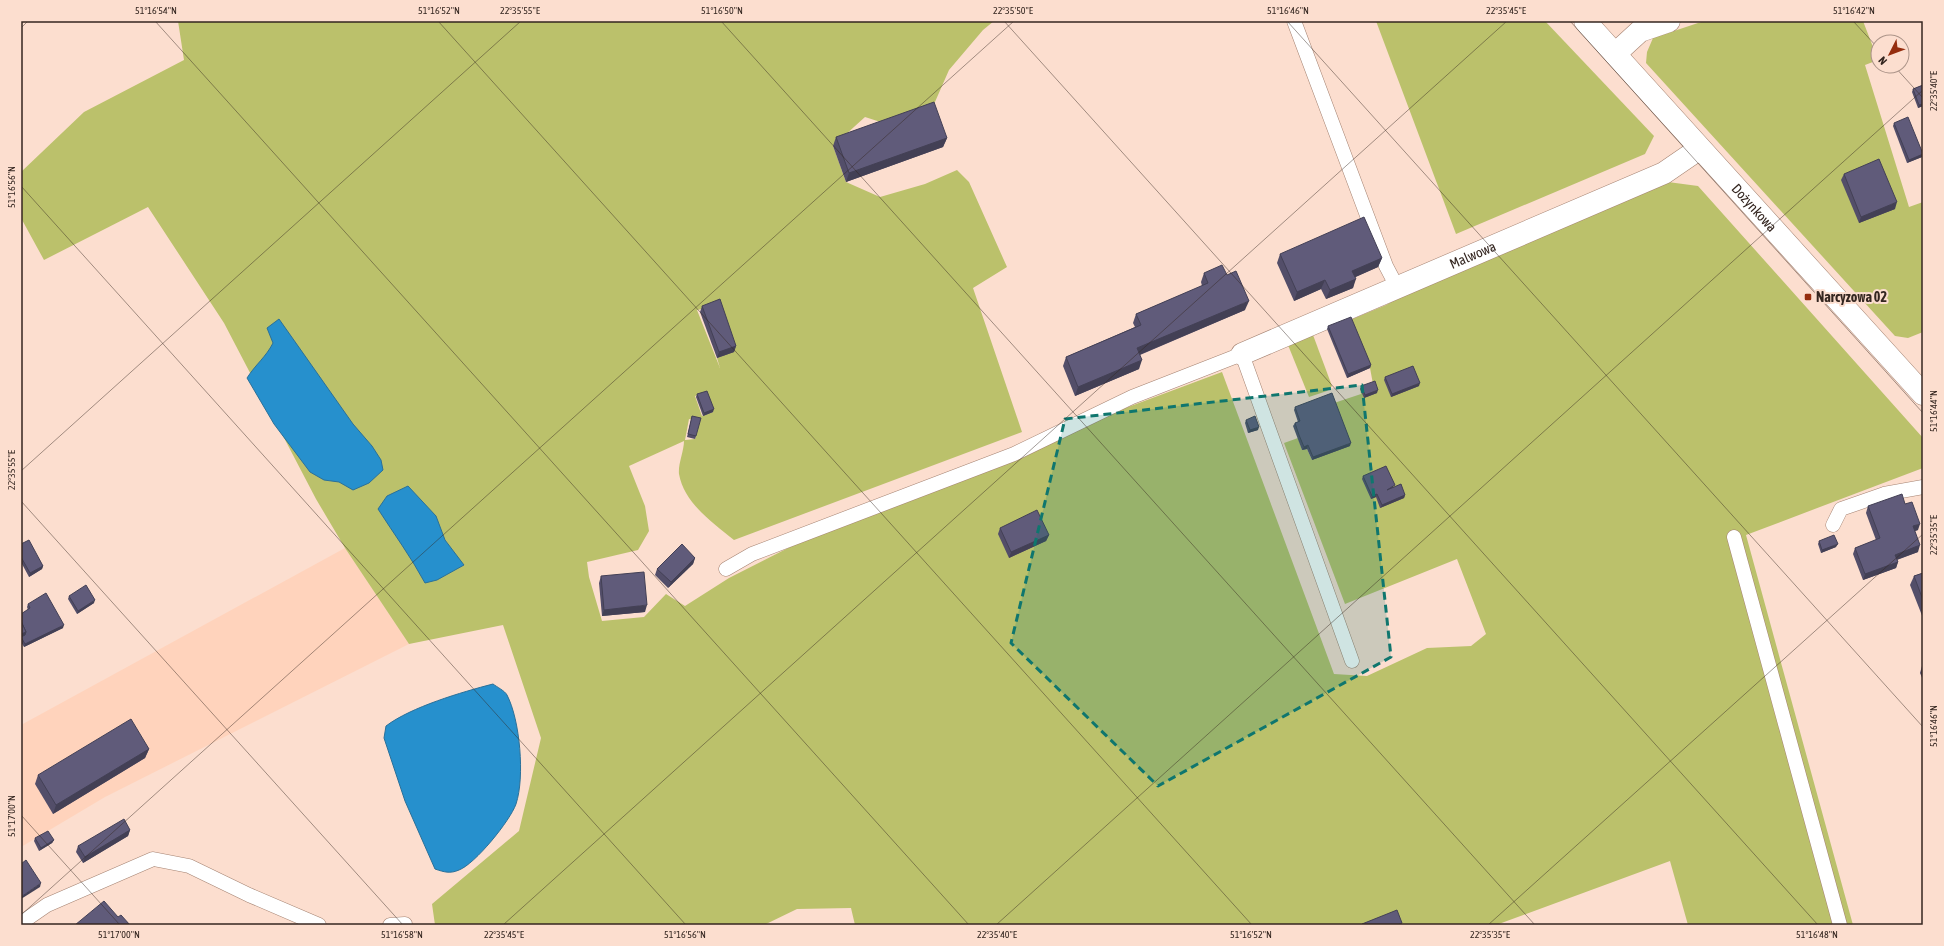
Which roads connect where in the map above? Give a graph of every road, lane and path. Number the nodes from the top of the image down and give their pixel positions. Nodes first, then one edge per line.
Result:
1 (1294, 21) edge
2 (1585, 21) edge
3 (1669, 21) edge
4 (1615, 54) junction
5 (1699, 149) junction
6 (1397, 287) junction
7 (1242, 354) junction
8 (1923, 394) edge
9 (1923, 487) edge
10 (1833, 525) dead end
11 (1734, 536) dead end
12 (726, 569) dead end
13 (1352, 661) dead end
14 (21, 923) edge
15 (405, 924) dead end
16 (319, 925) edge
17 (390, 925) edge
18 (1840, 925) edge

1 - 6 lane
2 - 4 street, Dożynkowa
3 - 4 street
4 - 5 street, Dożynkowa
5 - 6 street, Malwowa
5 - 8 street, Dożynkowa
6 - 7 street, Malwowa
7 - 12 lane
7 - 13 lane
9 - 10 lane
11 - 18 lane
14 - 16 lane
15 - 17 lane

